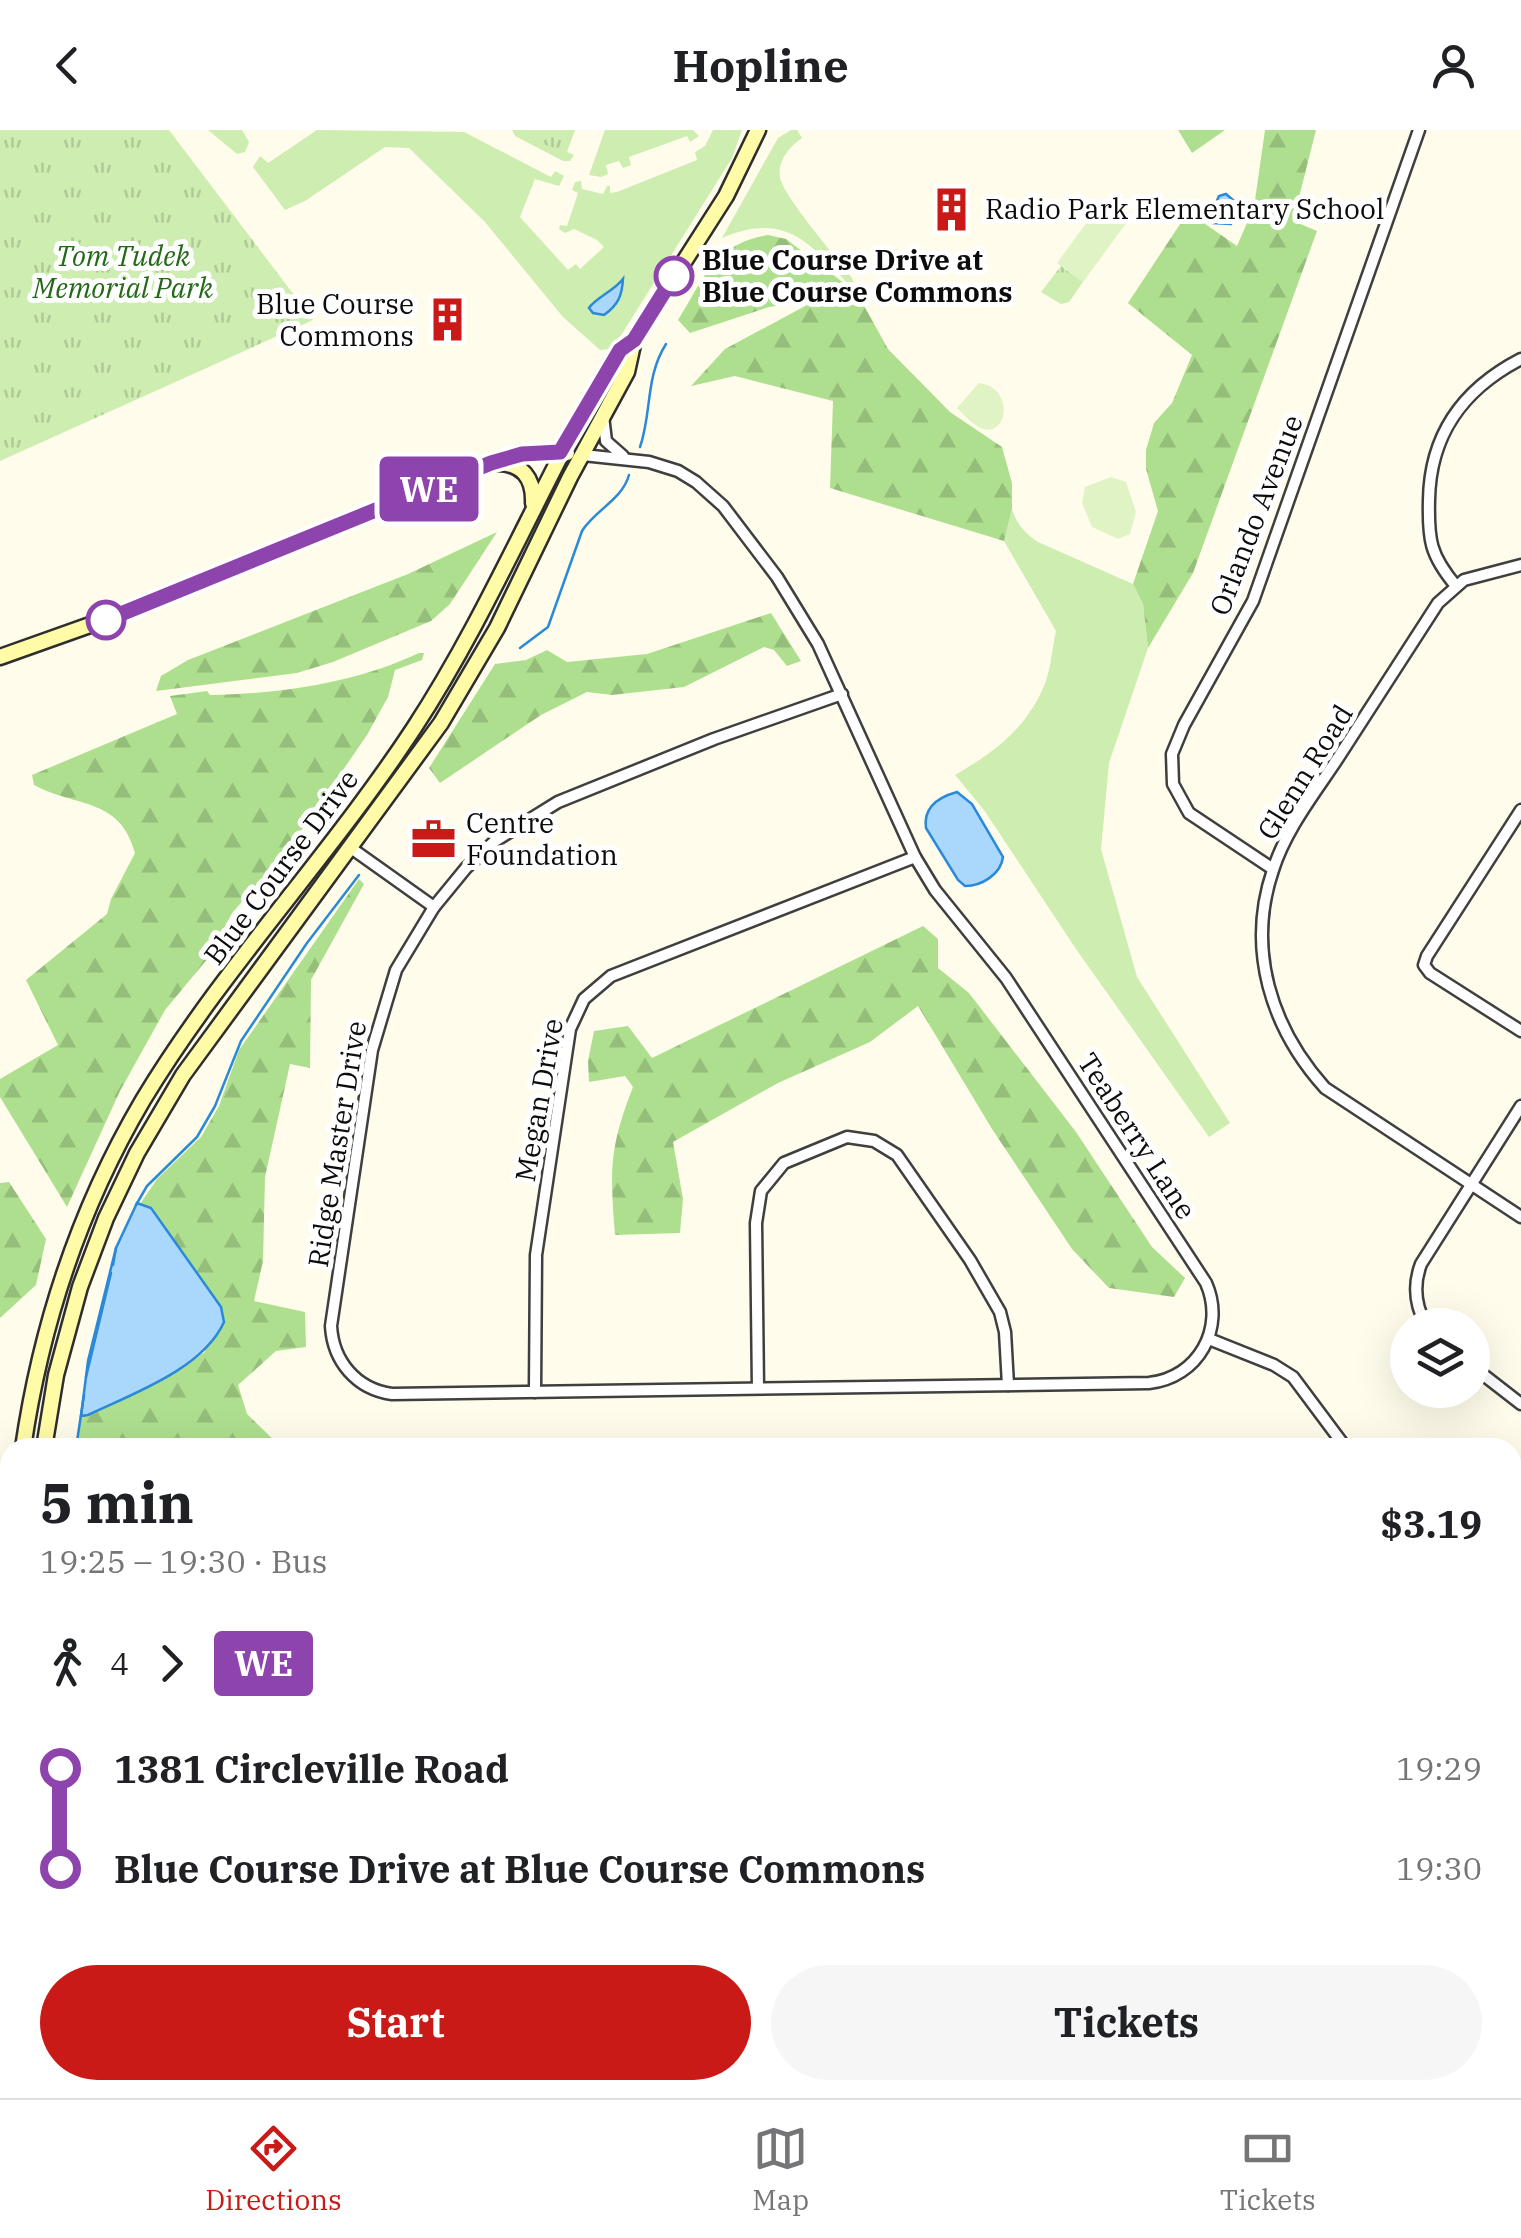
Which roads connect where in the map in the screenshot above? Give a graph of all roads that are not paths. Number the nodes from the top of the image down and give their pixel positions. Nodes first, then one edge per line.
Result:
1 (758, 130) edge
2 (1420, 130) edge
3 (634, 340) junction
4 (1521, 359) edge
5 (603, 416) junction
6 (560, 452) junction
7 (582, 454) junction
8 (628, 460) junction
9 (491, 463) junction
10 (533, 508) junction
11 (1521, 565) edge
12 (1456, 586) junction
13 (0, 657) edge
14 (842, 694) junction
15 (1521, 810) edge
16 (351, 848) junction
17 (915, 857) junction
18 (1273, 869) junction
19 (434, 907) junction
20 (1521, 1030) edge
21 (1521, 1106) edge
22 (1470, 1184) junction
23 (1521, 1217) edge
24 (1420, 1308) edge
25 (1209, 1339) junction
26 (1490, 1380) edge
27 (1008, 1384) junction
28 (758, 1388) junction
29 (535, 1392) junction
30 (1521, 1404) edge
31 (25, 1438) edge
32 (46, 1438) edge
33 (1338, 1438) edge

1 - 3 main road, Blue Course Drive
2 - 18 street, Orlando Avenue
3 - 5 main road, Blue Course Drive
3 - 6 main road, Blue Course Drive
4 - 12 street
5 - 7 main road, Blue Course Drive
5 - 8 street
6 - 7 main road
6 - 9 main road
6 - 10 main road, Blue Course Drive
7 - 8 street, Teaberry Lane
7 - 16 main road, Blue Course Drive
8 - 14 street, Teaberry Lane
9 - 10 main road
9 - 13 main road
10 - 31 main road, Blue Course Drive
11 - 12 street
12 - 18 street, Glenn Road
14 - 17 street, Teaberry Lane
14 - 19 street, Ridge Master Drive
15 - 20 street
16 - 19 street
16 - 32 main road, Blue Course Drive
17 - 25 street, Teaberry Lane
17 - 29 street, Megan Drive
18 - 22 street, Glenn Road
19 - 29 street, Ridge Master Drive
21 - 22 street
22 - 23 street, Glenn Road
22 - 24 street
25 - 27 street
25 - 33 street
26 - 30 street
27 - 28 street
27 - 28 street
28 - 29 street

